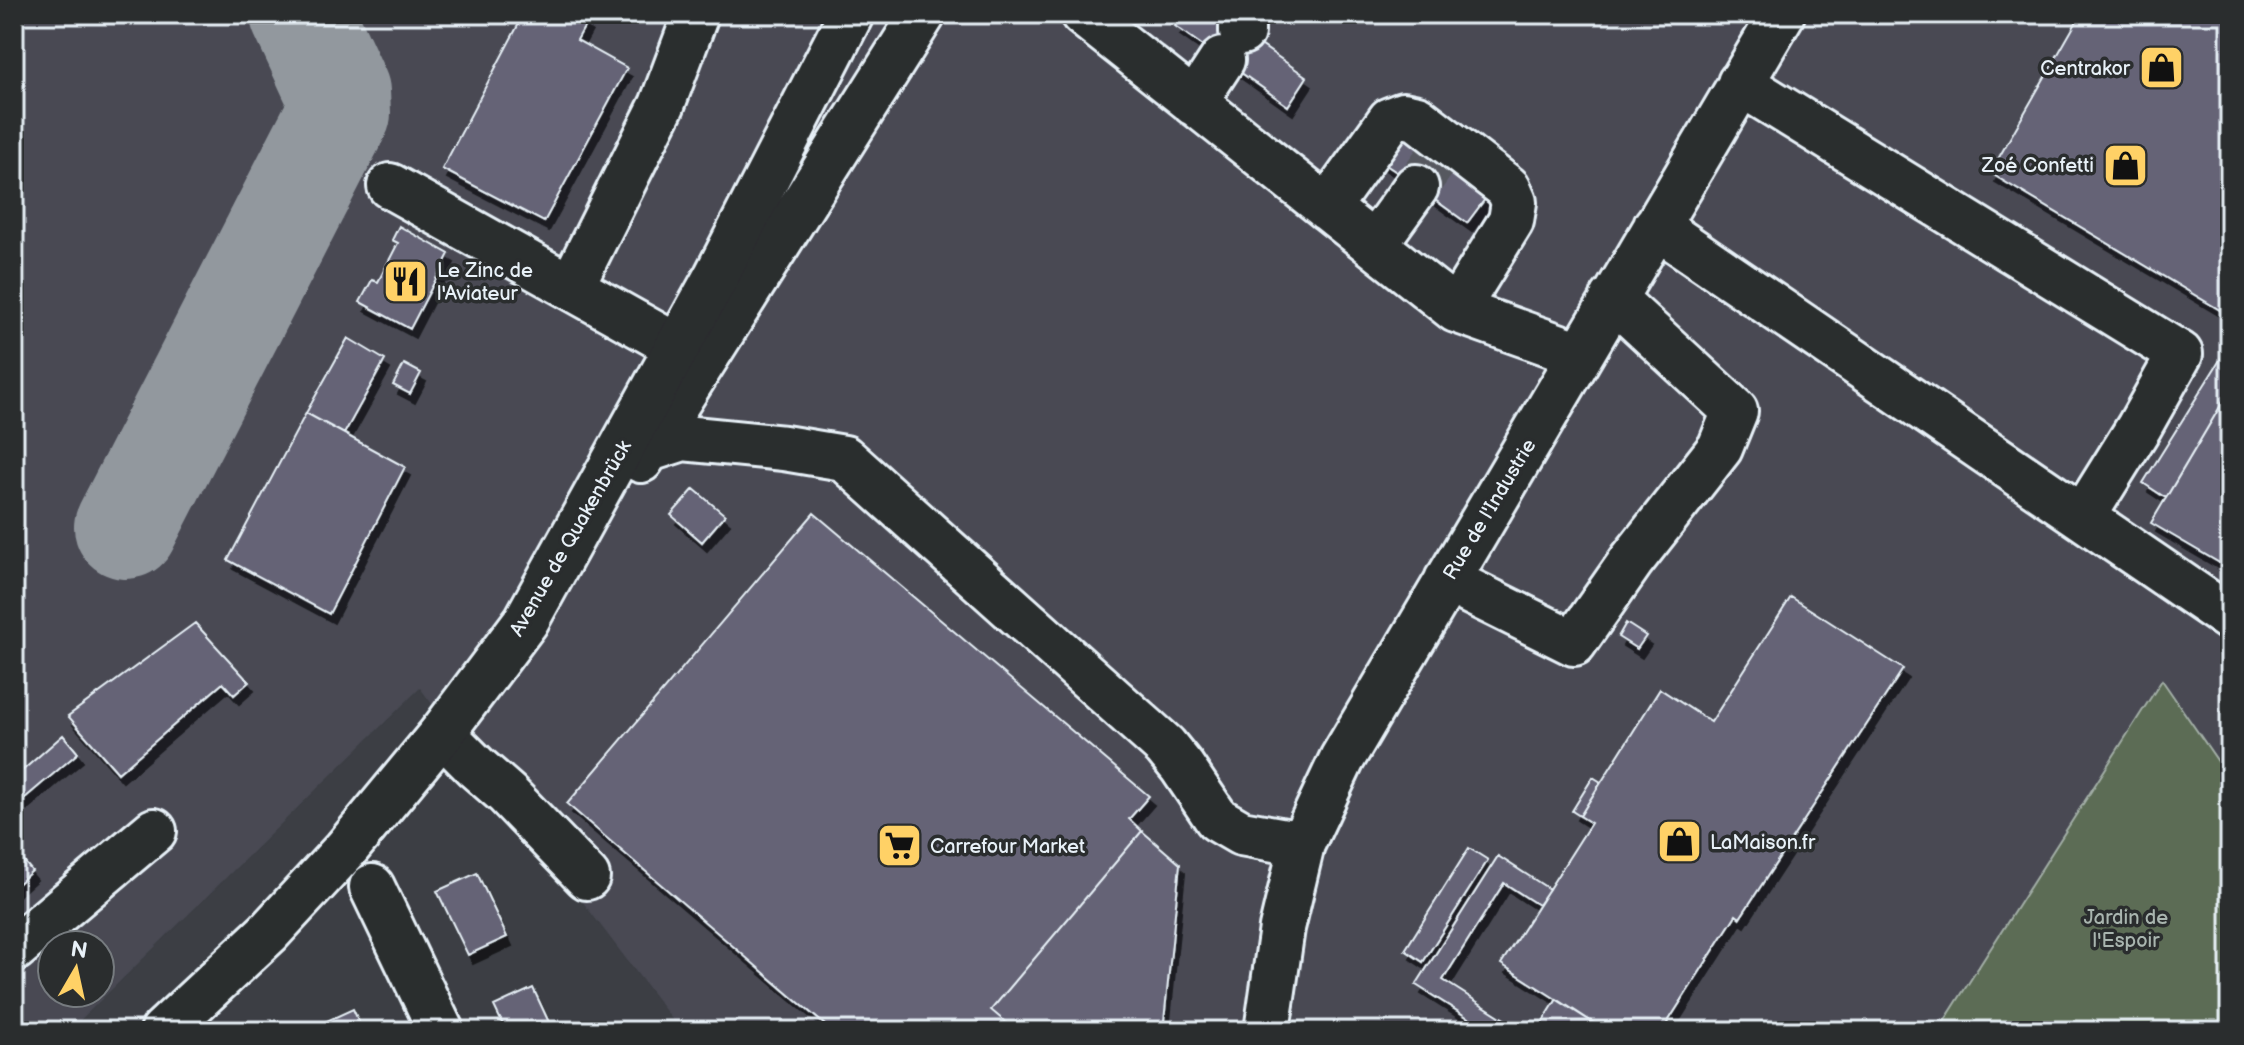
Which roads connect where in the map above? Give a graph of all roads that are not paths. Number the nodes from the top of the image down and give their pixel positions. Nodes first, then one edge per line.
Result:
1 (696, 14) edge
2 (851, 14) edge
3 (923, 14) edge
4 (1083, 14) edge
5 (1782, 14) edge
6 (1235, 35) edge
7 (1740, 83) junction
8 (1194, 103) junction
9 (1434, 162) junction
10 (390, 186) dead end
11 (1327, 208) junction
12 (1656, 226) junction
13 (1374, 245) junction
14 (571, 287) junction
15 (1613, 298) junction
16 (1456, 310) junction
17 (678, 347) junction
18 (1580, 354) junction
19 (649, 449) junction
20 (2083, 517) junction
21 (1447, 580) junction
22 (2230, 618) edge
23 (526, 621) junction
24 (442, 733) junction
25 (154, 831) dead end
26 (1302, 844) junction
27 (587, 877) dead end
28 (372, 887) dead end
29 (14, 949) edge
30 (163, 1031) edge
31 (441, 1031) edge
32 (1267, 1031) edge

1 - 14 street
2 - 17 street, Avenue de Quakenbrück
3 - 19 street
4 - 8 street
5 - 7 street, Rue de l'Industrie
6 - 8 street
7 - 12 street, Rue de l'Industrie
7 - 20 street
8 - 11 street
9 - 11 street
9 - 13 street
9 - 16 street
10 - 14 street
11 - 13 street
12 - 15 street, Rue de l'Industrie
12 - 20 street
13 - 16 street
14 - 17 street
15 - 18 street, Rue de l'Industrie
15 - 21 street
16 - 18 street
17 - 23 street, Avenue de Quakenbrück
18 - 21 street, Rue de l'Industrie
19 - 23 street
19 - 26 street
20 - 22 street
21 - 26 street, Rue de l'Industrie
23 - 24 street, Avenue de Quakenbrück
24 - 27 street
24 - 30 street, Avenue de Quakenbrück
25 - 29 street
26 - 32 street, Rue de l'Industrie
28 - 31 street

